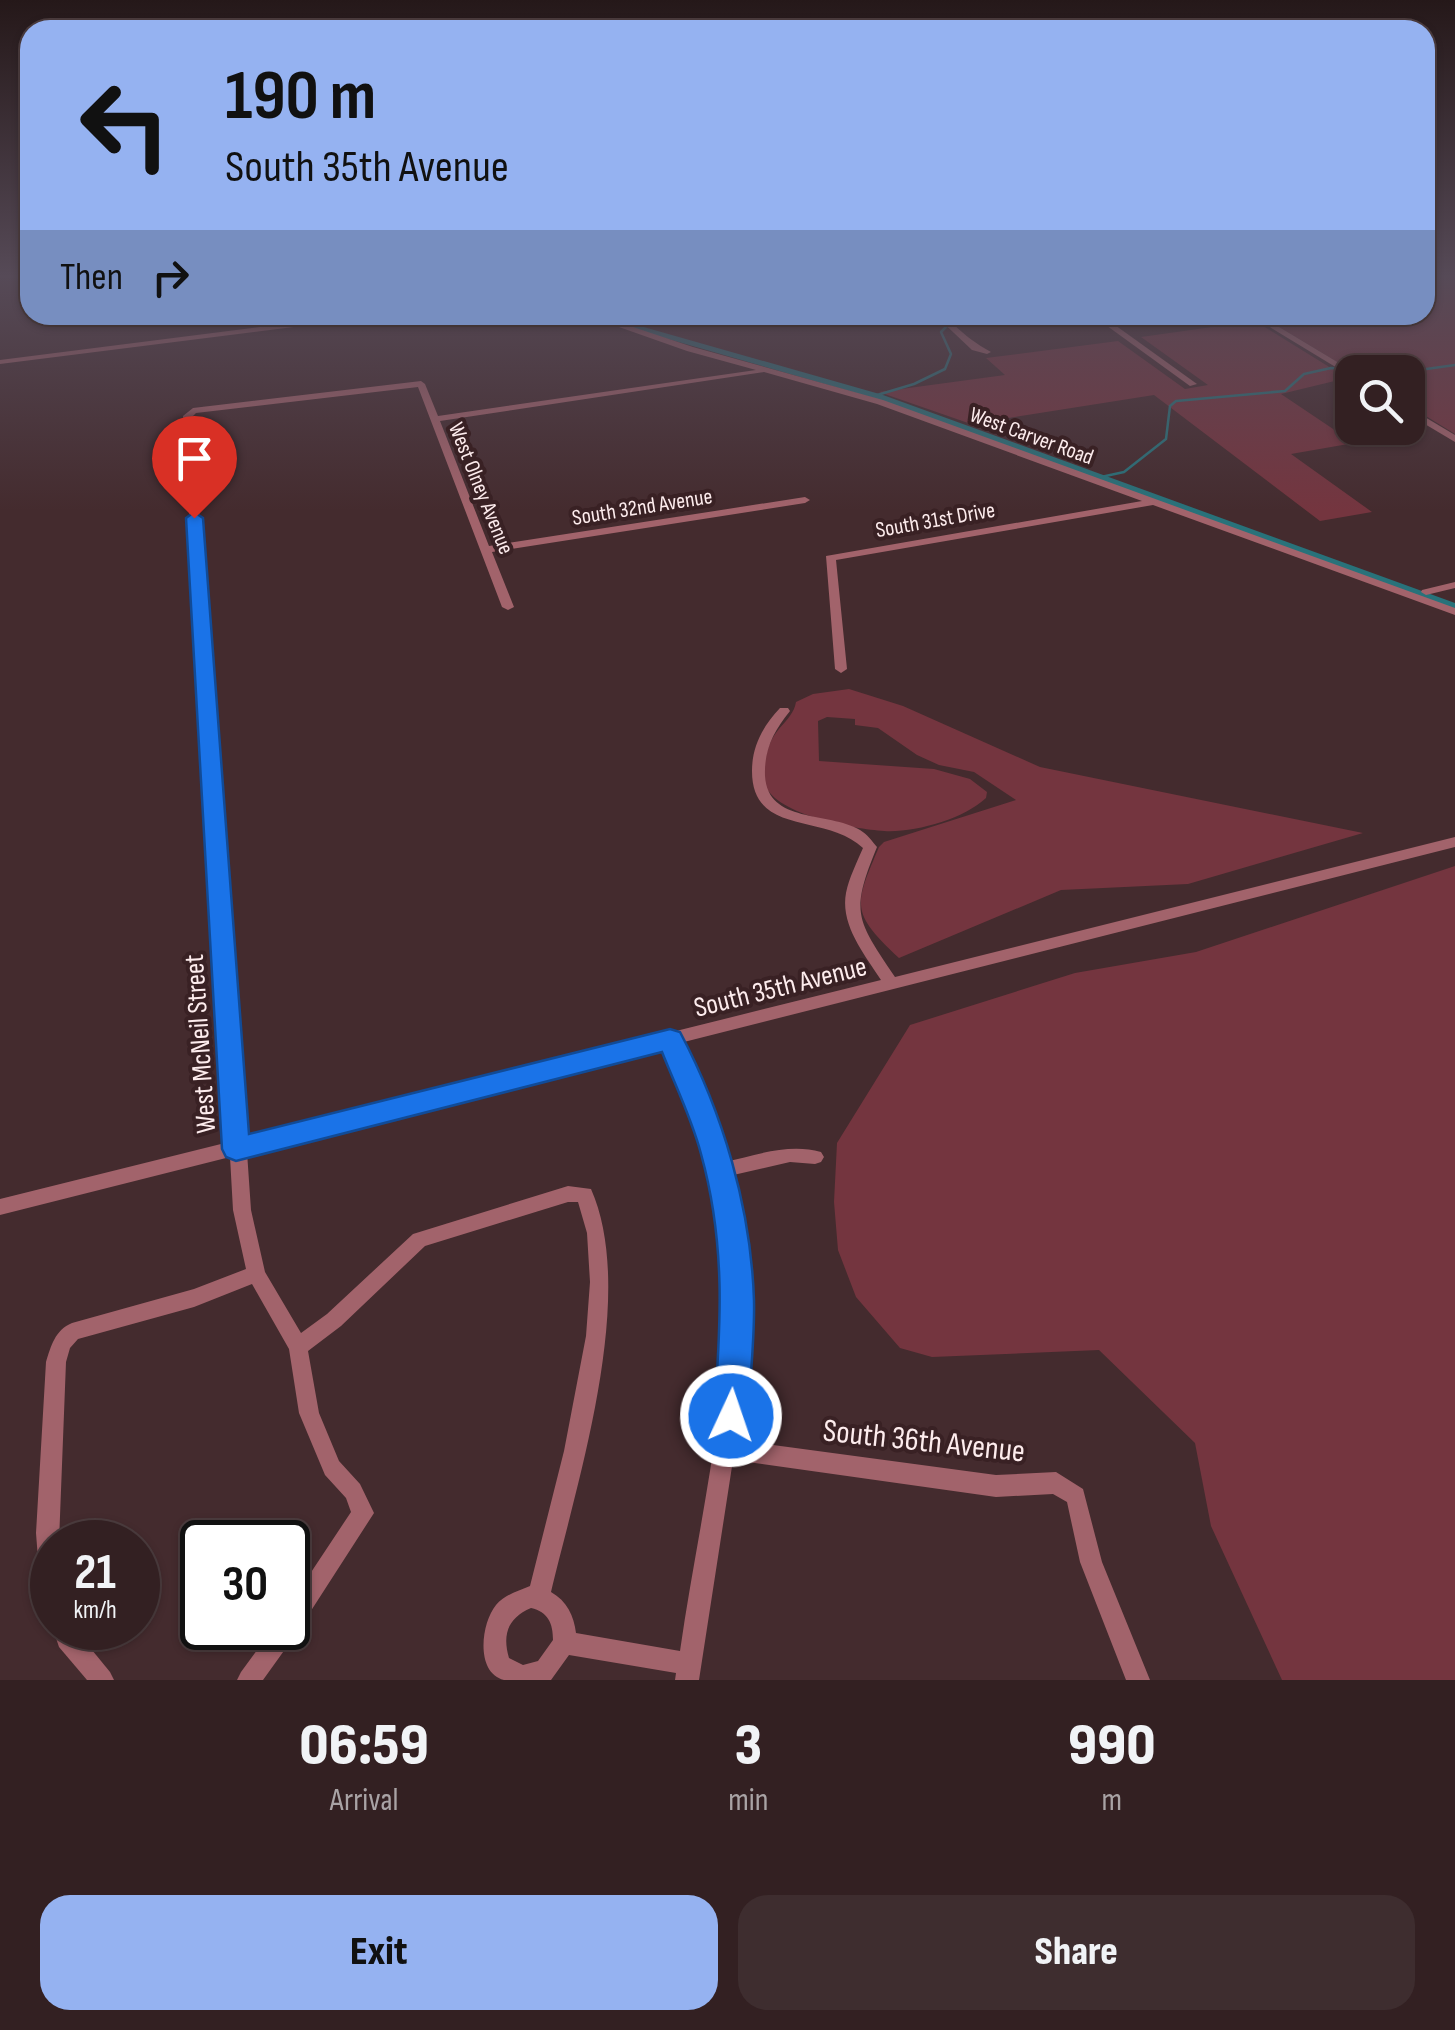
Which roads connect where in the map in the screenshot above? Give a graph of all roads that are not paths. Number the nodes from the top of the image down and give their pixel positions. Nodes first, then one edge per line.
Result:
1 (60, 354) edge
2 (714, 354) edge
3 (1152, 354) edge
4 (0, 362) edge
5 (766, 371) junction
6 (421, 384) joint
7 (1194, 384) dead end
8 (432, 418) junction
9 (1425, 420) edge
10 (1455, 439) edge
11 (806, 500) dead end
12 (1156, 502) junction
13 (485, 550) junction
14 (1455, 585) edge
15 (1426, 592) dead end
16 (508, 607) dead end
17 (1455, 612) edge
18 (841, 669) dead end
19 (784, 711) dead end
20 (1455, 842) edge
21 (892, 984) junction
22 (670, 1040) junction
23 (236, 1149) junction
24 (814, 1157) dead end
25 (720, 1171) junction
26 (0, 1206) edge
27 (256, 1274) junction
28 (298, 1346) junction
29 (726, 1449) junction
30 (48, 1520) edge
31 (310, 1592) edge
32 (538, 1598) junction
33 (564, 1644) junction
34 (77, 1650) edge
35 (271, 1650) edge
36 (688, 1672) edge
37 (521, 1678) edge
38 (102, 1680) edge
39 (249, 1680) edge
40 (1138, 1680) edge

1 - 4 street
2 - 5 street, West Carver Road
3 - 7 street
5 - 8 street
5 - 12 street, West Carver Road
6 - 8 street, West Olney Avenue
6 - 23 street, West McNeil Street
8 - 13 street, West Olney Avenue
9 - 10 street
11 - 13 street, South 32nd Avenue
12 - 17 street, West Carver Road
12 - 18 street, South 31st Drive
13 - 16 street, West Olney Avenue
14 - 15 street
19 - 21 street
20 - 21 street, South 35th Avenue
21 - 22 street, South 35th Avenue
22 - 23 street, South 35th Avenue
22 - 25 street
23 - 26 street, South 35th Avenue
23 - 27 street, West McNeil Street
24 - 25 street
25 - 29 street
27 - 28 street, West McNeil Street
27 - 30 street
28 - 31 street, West McNeil Street
28 - 32 street
29 - 36 street
29 - 40 street, South 36th Avenue
32 - 33 street
32 - 37 street
33 - 36 street
33 - 37 street
34 - 38 street
35 - 39 street, West McNeil Street

